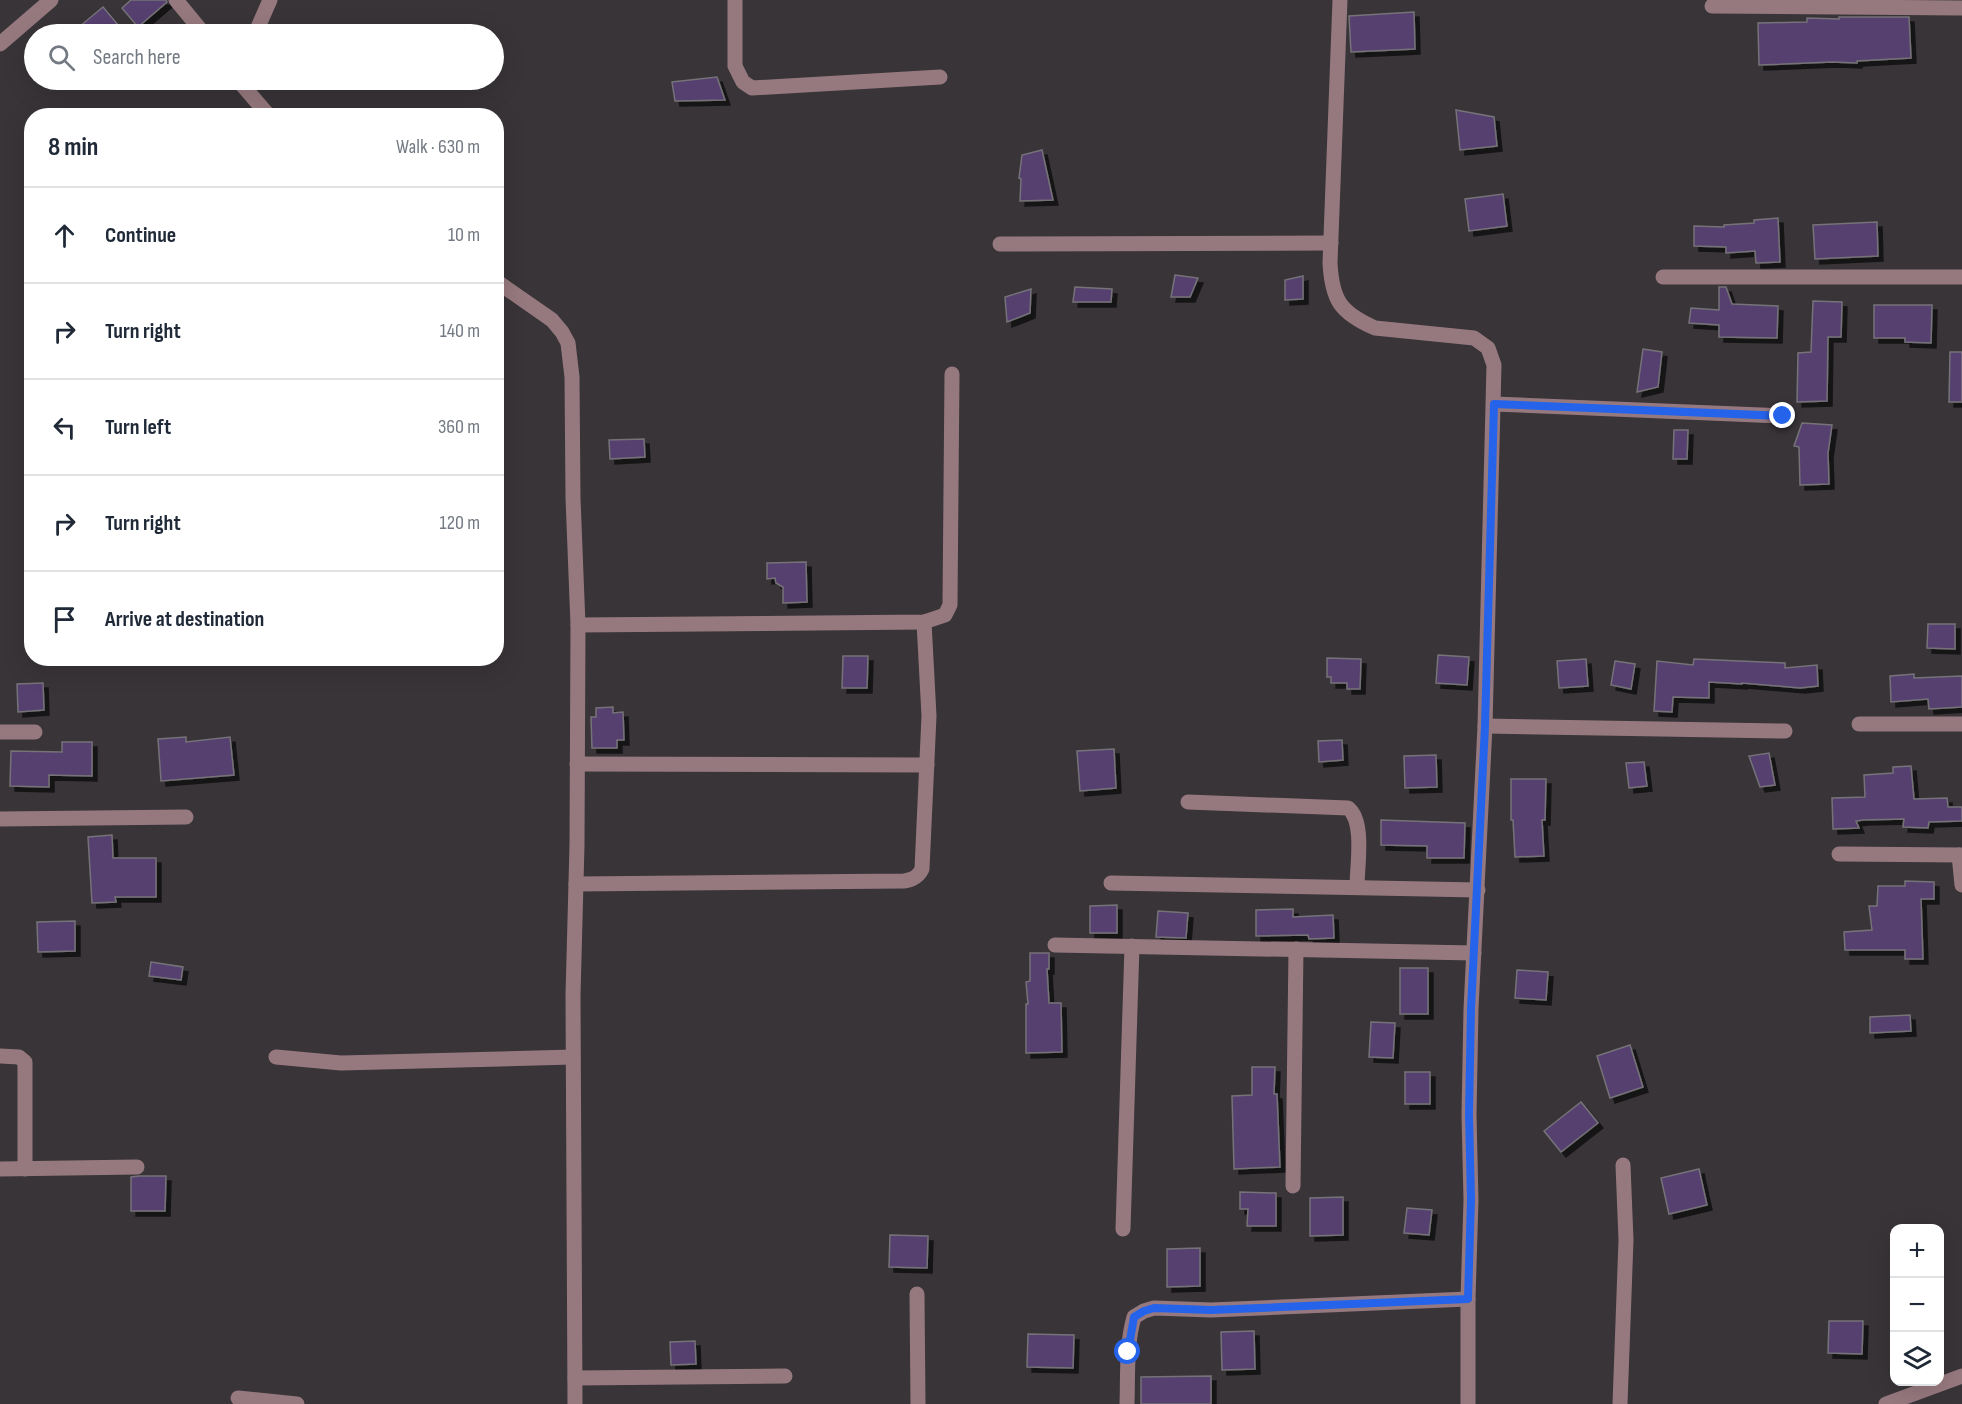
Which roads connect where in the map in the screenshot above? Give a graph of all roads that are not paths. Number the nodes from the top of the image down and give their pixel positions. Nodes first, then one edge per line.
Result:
1 (51, 0) edge
2 (176, 0) edge
3 (270, 0) edge
4 (735, 0) edge
5 (1340, 0) edge
6 (1712, 6) dead end
7 (1962, 8) edge
8 (196, 24) edge
9 (259, 24) edge
10 (0, 44) edge
11 (940, 76) dead end
12 (249, 90) edge
13 (263, 108) edge
14 (1331, 243) junction
15 (1000, 244) dead end
16 (1663, 277) dead end
17 (1962, 277) edge
18 (504, 287) edge
19 (952, 375) dead end
20 (1494, 404) junction
21 (1783, 416) dead end
22 (924, 622) junction
23 (578, 625) junction
24 (1859, 724) dead end
25 (1962, 724) edge
26 (1485, 726) junction
27 (1785, 731) dead end
28 (0, 732) edge
29 (35, 732) dead end
30 (577, 764) junction
31 (927, 765) junction
32 (1188, 802) dead end
33 (186, 817) dead end
34 (0, 819) edge
35 (1839, 854) dead end
36 (1960, 855) edge
37 (1111, 883) dead end
38 (576, 884) junction
39 (1962, 885) edge
40 (1357, 887) junction
41 (1478, 890) junction
42 (1055, 945) dead end
43 (1132, 946) junction
44 (1296, 950) junction
45 (1474, 952) junction
46 (0, 1056) edge
47 (276, 1057) dead end
48 (573, 1057) junction
49 (1623, 1165) dead end
50 (137, 1167) dead end
51 (0, 1169) edge
52 (25, 1169) junction
53 (1293, 1186) dead end
54 (1123, 1229) dead end
55 (917, 1294) dead end
56 (1468, 1299) junction
57 (785, 1376) dead end
58 (1962, 1376) edge
59 (574, 1378) junction
60 (238, 1398) dead end
61 (297, 1404) edge
62 (575, 1404) edge
63 (918, 1404) edge
64 (1127, 1404) edge
65 (1468, 1404) edge
66 (1620, 1404) edge
67 (1887, 1404) edge

1 - 10 street
2 - 8 street
3 - 9 street
4 - 11 street
5 - 14 street
6 - 7 street
12 - 13 street
14 - 15 street
14 - 20 street
16 - 17 street
18 - 23 street
19 - 22 street
20 - 21 street
20 - 26 street
22 - 23 street
22 - 31 street
23 - 30 street
24 - 25 street
26 - 27 street
26 - 41 street
28 - 29 street
30 - 31 street
30 - 38 street
31 - 38 street
32 - 40 street
33 - 34 street
35 - 36 street
36 - 39 street
37 - 40 street
38 - 48 street
40 - 41 street
41 - 45 street
42 - 43 street
43 - 44 street
43 - 54 street
44 - 45 street
44 - 53 street
45 - 56 street
46 - 52 street
47 - 48 street
48 - 59 street
49 - 66 street
50 - 52 street
51 - 52 street
55 - 63 street
56 - 64 street
56 - 65 street
57 - 59 street
58 - 67 street
59 - 62 street
60 - 61 street

